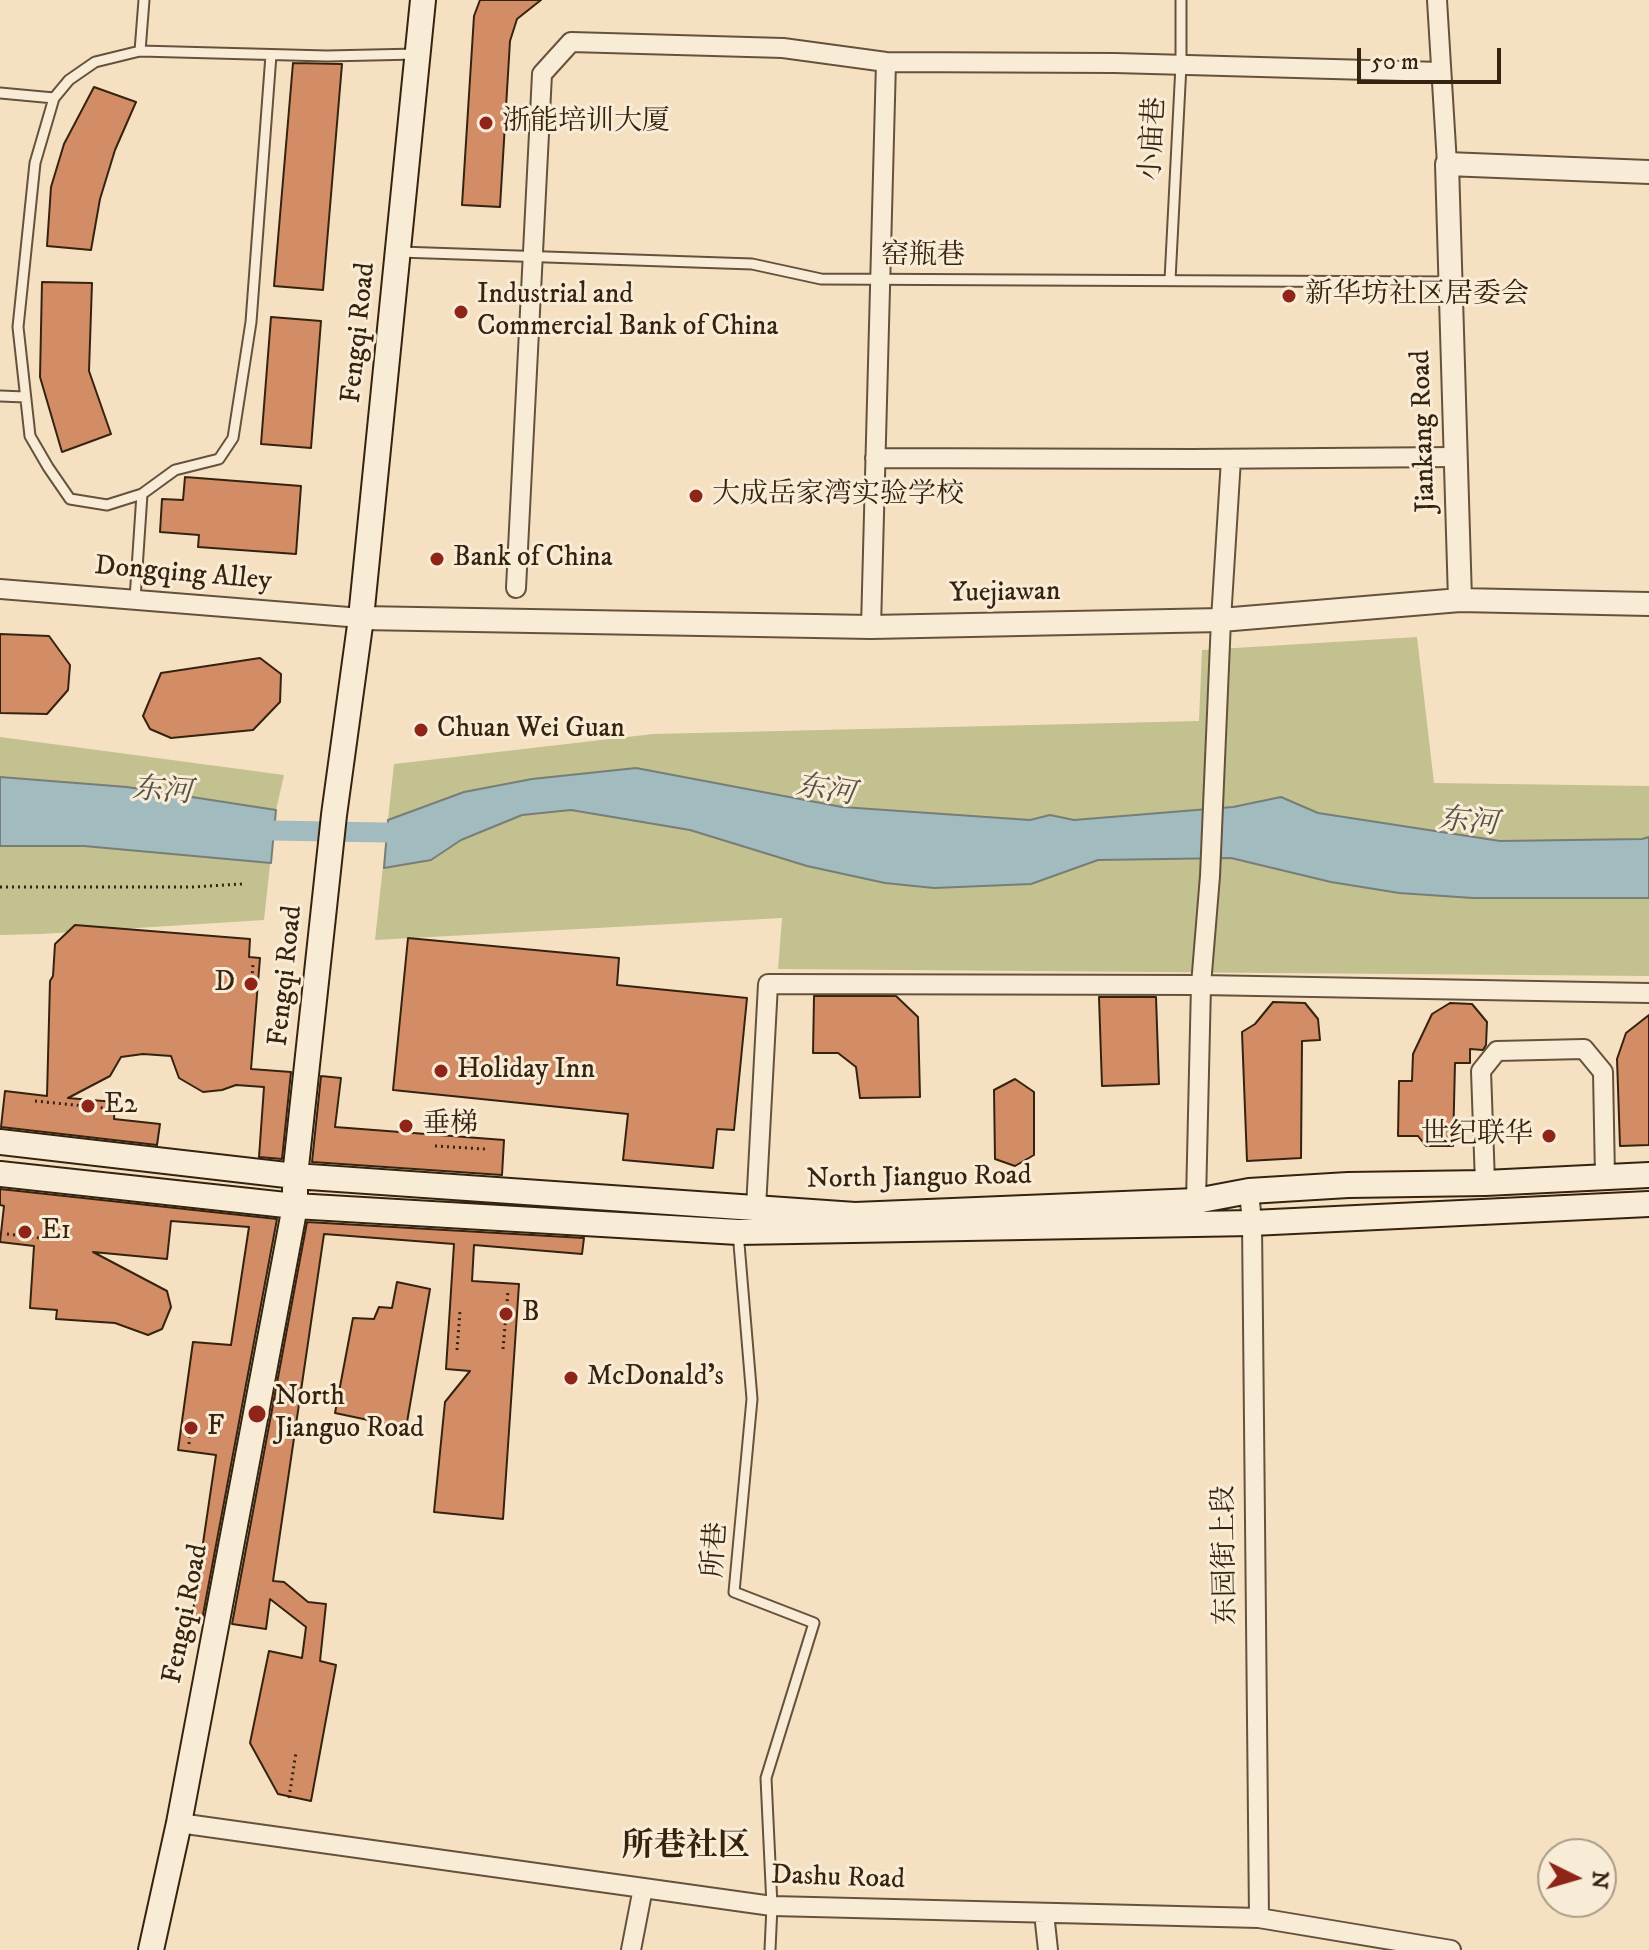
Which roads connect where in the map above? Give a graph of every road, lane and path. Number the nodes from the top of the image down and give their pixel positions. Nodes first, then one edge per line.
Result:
1 (144, 0) edge
2 (423, 0) edge
3 (1181, 0) edge
4 (1437, 0) edge
5 (140, 51) junction
6 (417, 54) junction
7 (271, 55) junction
8 (886, 62) junction
9 (1181, 65) junction
10 (1441, 72) junction
11 (0, 93) edge
12 (54, 98) junction
13 (1447, 164) junction
14 (1649, 172) edge
15 (398, 252) junction
16 (533, 257) junction
17 (880, 279) junction
18 (1170, 280) junction
19 (1451, 282) junction
20 (0, 396) edge
21 (25, 397) junction
22 (1456, 457) junction
23 (875, 458) junction
24 (1231, 459) junction
25 (142, 494) junction
26 (516, 588) dead end
27 (0, 589) edge
28 (135, 599) junction
29 (1460, 600) junction
30 (1649, 604) edge
31 (361, 618) junction
32 (1221, 620) junction
33 (871, 627) junction
34 (242, 884) dead end
35 (0, 887) edge
36 (253, 964) dead end
37 (1201, 985) junction
38 (251, 991) dead end
39 (1649, 993) edge
40 (35, 1101) dead end
41 (104, 1108) dead end
42 (0, 1142) edge
43 (435, 1146) dead end
44 (485, 1149) dead end
45 (0, 1174) edge
46 (1649, 1175) edge
47 (295, 1176) junction
48 (1605, 1177) junction
49 (1485, 1183) junction
50 (1249, 1191) junction
51 (1196, 1201) junction
52 (1649, 1204) edge
53 (295, 1206) junction
54 (756, 1208) junction
55 (1252, 1223) junction
56 (738, 1232) junction
57 (7, 1234) dead end
58 (48, 1239) dead end
59 (508, 1291) dead end
60 (460, 1311) dead end
61 (503, 1349) dead end
62 (457, 1350) dead end
63 (191, 1422) dead end
64 (189, 1444) dead end
65 (296, 1752) dead end
66 (289, 1798) dead end
67 (179, 1823) junction
68 (643, 1888) junction
69 (772, 1906) junction
70 (1044, 1913) junction
71 (1259, 1918) junction
72 (151, 1950) edge
73 (631, 1950) edge
74 (770, 1950) edge
75 (1048, 1950) edge
76 (1451, 1950) edge

1 - 5 lane
2 - 6 main road, Fengqi Road
3 - 9 lane, 小庙巷
4 - 10 street
5 - 7 lane
5 - 12 lane
6 - 7 lane
6 - 15 main road, Fengqi Road
7 - 25 lane
8 - 9 street
8 - 16 street
8 - 17 street
9 - 10 street
9 - 18 lane, 小庙巷
10 - 13 street
11 - 12 lane
12 - 21 lane
13 - 14 street
13 - 19 street, Jiankang Road
15 - 16 lane, 窑瓶巷
15 - 31 main road, Fengqi Road
16 - 17 lane, 窑瓶巷
16 - 26 street
17 - 18 lane, 窑瓶巷
17 - 23 street
18 - 19 lane, 窑瓶巷
19 - 22 street, Jiankang Road
20 - 21 lane
21 - 25 lane
22 - 24 street
22 - 29 street, Jiankang Road
23 - 24 street
23 - 33 street
24 - 32 street
25 - 28 lane
27 - 28 street, Dongqing Alley
28 - 31 street, Dongqing Alley
29 - 30 street, Yuejiawan
29 - 32 street, Yuejiawan
31 - 33 street, Yuejiawan
31 - 47 main road, Fengqi Road
32 - 33 street, Yuejiawan
32 - 37 street
34 - 35 path
36 - 38 path
37 - 39 street
37 - 51 street
37 - 54 street
40 - 41 path
42 - 47 main road, North Jianguo Road
43 - 44 path
45 - 53 main road, North Jianguo Road
46 - 48 main road, North Jianguo Road
47 - 53 main road, Fengqi Road
47 - 54 main road, North Jianguo Road
48 - 49 main road, North Jianguo Road
48 - 49 street
49 - 50 main road, North Jianguo Road
50 - 51 main road, North Jianguo Road
50 - 55 street, 东园街上段
51 - 54 main road, North Jianguo Road
52 - 55 main road, North Jianguo Road
53 - 56 main road, North Jianguo Road
53 - 67 main road, Fengqi Road
55 - 56 main road, North Jianguo Road
55 - 71 street, 东园街上段
56 - 69 lane, 所巷
57 - 58 path
59 - 61 path
60 - 62 path
63 - 64 path
65 - 66 path
67 - 68 street, Dashu Road
67 - 72 main road, Fengqi Road
68 - 69 street, Dashu Road
68 - 73 street
69 - 70 street, Dashu Road
69 - 74 lane
70 - 71 street, Dashu Road
70 - 75 street
71 - 76 street, Dashu Road

